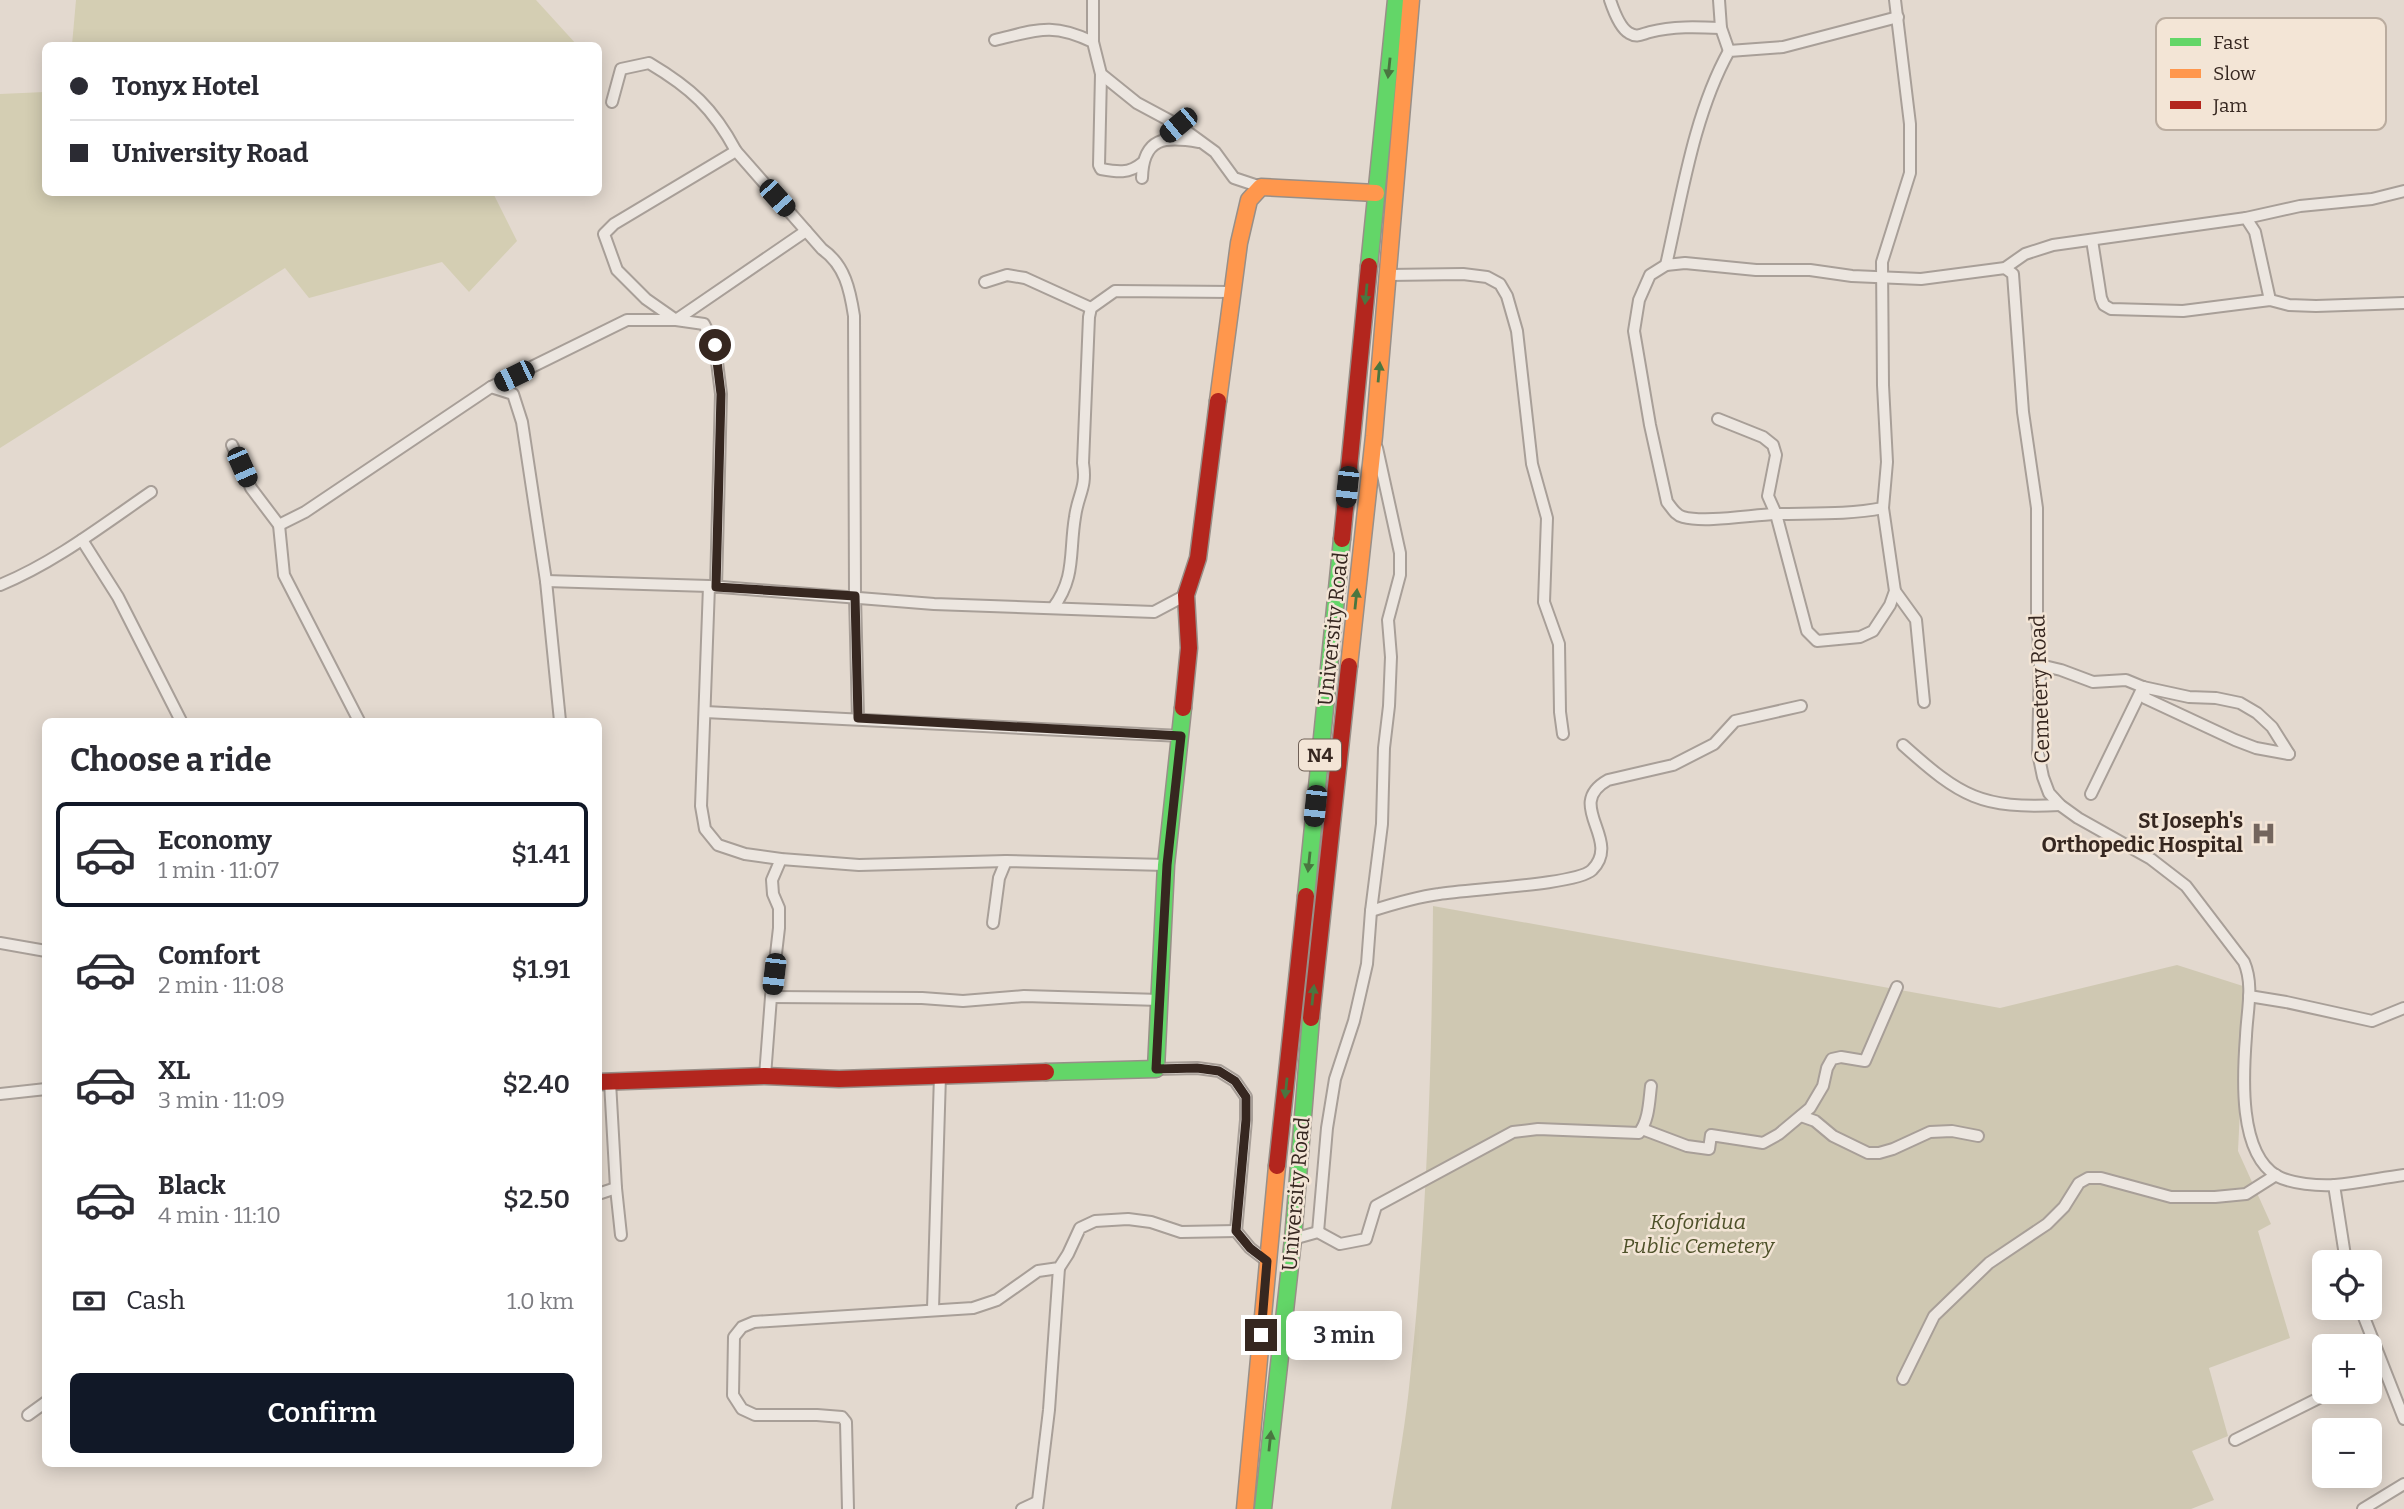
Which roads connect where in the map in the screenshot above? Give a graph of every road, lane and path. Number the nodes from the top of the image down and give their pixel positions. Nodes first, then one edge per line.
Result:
1 (1093, 0) edge
2 (1396, 0) edge
3 (1411, 0) edge
4 (1610, 0) edge
5 (1719, 0) edge
6 (1895, 0) edge
7 (1898, 16) junction
8 (1721, 29) junction
9 (995, 40) dead end
10 (1093, 42) junction
11 (1729, 51) junction
12 (1101, 74) junction
13 (612, 103) dead end
14 (1178, 125) junction
15 (1162, 138) junction
16 (1202, 142) junction
17 (736, 151) junction
18 (1142, 163) junction
19 (1142, 178) dead end
20 (1261, 187) junction
21 (2404, 191) edge
22 (1376, 192) junction
23 (2246, 218) junction
24 (806, 231) junction
25 (2092, 240) junction
26 (1666, 265) junction
27 (2005, 268) junction
28 (1388, 275) junction
29 (1882, 277) junction
30 (985, 282) dead end
31 (1232, 292) junction
32 (2270, 300) junction
33 (2404, 303) edge
34 (1091, 308) junction
35 (676, 320) junction
36 (491, 387) junction
37 (1718, 418) dead end
38 (1374, 436) junction
39 (232, 445) dead end
40 (151, 492) dead end
41 (1884, 508) junction
42 (1776, 514) junction
43 (279, 525) junction
44 (82, 540) junction
45 (546, 581) junction
46 (0, 585) edge
47 (713, 587) junction
48 (1895, 591) junction
49 (1186, 595) junction
50 (855, 596) junction
51 (1053, 608) junction
52 (2040, 665) junction
53 (2143, 687) junction
54 (1924, 702) dead end
55 (1801, 706) dead end
56 (705, 712) junction
57 (179, 718) edge
58 (357, 718) edge
59 (560, 718) edge
60 (858, 718) junction
61 (1563, 734) dead end
62 (1181, 736) junction
63 (1903, 745) dead end
64 (2091, 794) dead end
65 (2060, 806) junction
66 (781, 859) junction
67 (1006, 861) junction
68 (1167, 865) junction
69 (1371, 911) junction
70 (993, 923) dead end
71 (0, 943) edge
72 (42, 950) edge
73 (1897, 987) dead end
74 (2249, 996) junction
75 (771, 997) junction
76 (1160, 1000) junction
77 (2404, 1008) edge
78 (1156, 1069) junction
79 (940, 1075) junction
80 (765, 1076) junction
81 (604, 1082) edge
82 (1651, 1086) dead end
83 (42, 1089) edge
84 (0, 1094) edge
85 (1801, 1116) junction
86 (1642, 1129) junction
87 (1978, 1136) dead end
88 (2276, 1175) junction
89 (2404, 1175) edge
90 (2334, 1185) junction
91 (616, 1188) junction
92 (602, 1193) edge
93 (1236, 1231) junction
94 (1318, 1232) junction
95 (621, 1235) dead end
96 (1293, 1239) junction
97 (2344, 1250) edge
98 (1267, 1261) junction
99 (1059, 1268) junction
100 (933, 1309) junction
101 (2365, 1320) edge
102 (2383, 1369) joint
103 (1903, 1379) dead end
104 (2312, 1402) edge
105 (42, 1405) edge
106 (28, 1415) dead end
107 (2404, 1419) edge
108 (2235, 1440) dead end
109 (2404, 1484) edge
110 (1037, 1506) edge
111 (848, 1509) edge
112 (1022, 1509) edge
113 (1245, 1509) edge
114 (1263, 1509) edge
115 (2363, 1509) edge

1 - 10 street
2 -> 22 main road, University Road / N4
3 - 28 main road, University Road / N4
4 - 8 street
5 - 8 street
6 - 7 street
7 - 11 street
7 - 29 street
8 - 11 street
9 - 10 street
10 - 12 street
11 - 26 street
12 - 14 street
12 - 18 street
13 - 17 street
14 - 15 street
14 - 16 street
15 - 16 street
15 - 18 street
16 - 20 street
17 - 24 street
17 - 35 street
18 - 19 street
20 - 22 main road
20 - 31 main road
21 - 23 street
22 -> 98 main road, University Road / N4
23 - 25 street
23 - 32 street
24 - 35 street
24 - 50 street
25 - 27 street
25 - 32 street
26 - 29 street
26 - 42 street
27 - 29 street
27 - 52 street, Cemetery Road
38 -> 28 main road, University Road / N4
28 - 61 street
29 - 41 street
30 - 34 street
31 - 34 street
31 - 49 main road
32 - 33 street
34 - 51 street
35 - 36 street
35 - 47 street
36 - 43 street
36 - 45 street
37 - 42 street
38 - 69 street
96 -> 38 main road, University Road / N4
39 - 43 street
40 - 44 street
41 - 42 street
41 - 48 street
42 - 48 street
43 - 58 street
44 - 46 street
44 - 57 street
45 - 47 street
45 - 59 street
47 - 50 street
47 - 56 street
48 - 54 street
49 - 51 street
49 - 62 main road
50 - 51 street
50 - 60 street
52 - 53 street
52 - 65 street, Cemetery Road
53 - 53 street
53 - 64 street
55 - 69 street
56 - 60 street
56 - 66 street
60 - 62 street
62 - 68 main road
63 - 65 street
65 - 74 street
66 - 67 street
66 - 75 street
67 - 68 street
67 - 70 street
68 - 76 main road
69 - 94 street
71 - 72 street
73 - 85 street
74 - 77 street
74 - 88 street
75 - 76 street
75 - 80 street
76 - 78 main road
78 - 79 main road
78 - 93 street
79 - 80 main road
79 - 100 street
80 - 81 main road
81 - 91 street
82 - 86 street
83 - 84 street
85 - 86 street
85 - 87 street
86 - 94 street
88 - 90 street
88 - 103 street
89 - 90 street
90 - 97 street
91 - 92 street
91 - 95 street
93 - 98 street
93 - 99 street
94 - 96 street
114 -> 96 main road, University Road / N4
98 - 113 main road, University Road / N4
99 - 100 street
99 - 110 street
100 - 111 street
101 - 102 street
102 - 107 street
104 - 108 street
105 - 106 street
109 - 115 street
110 - 112 street

